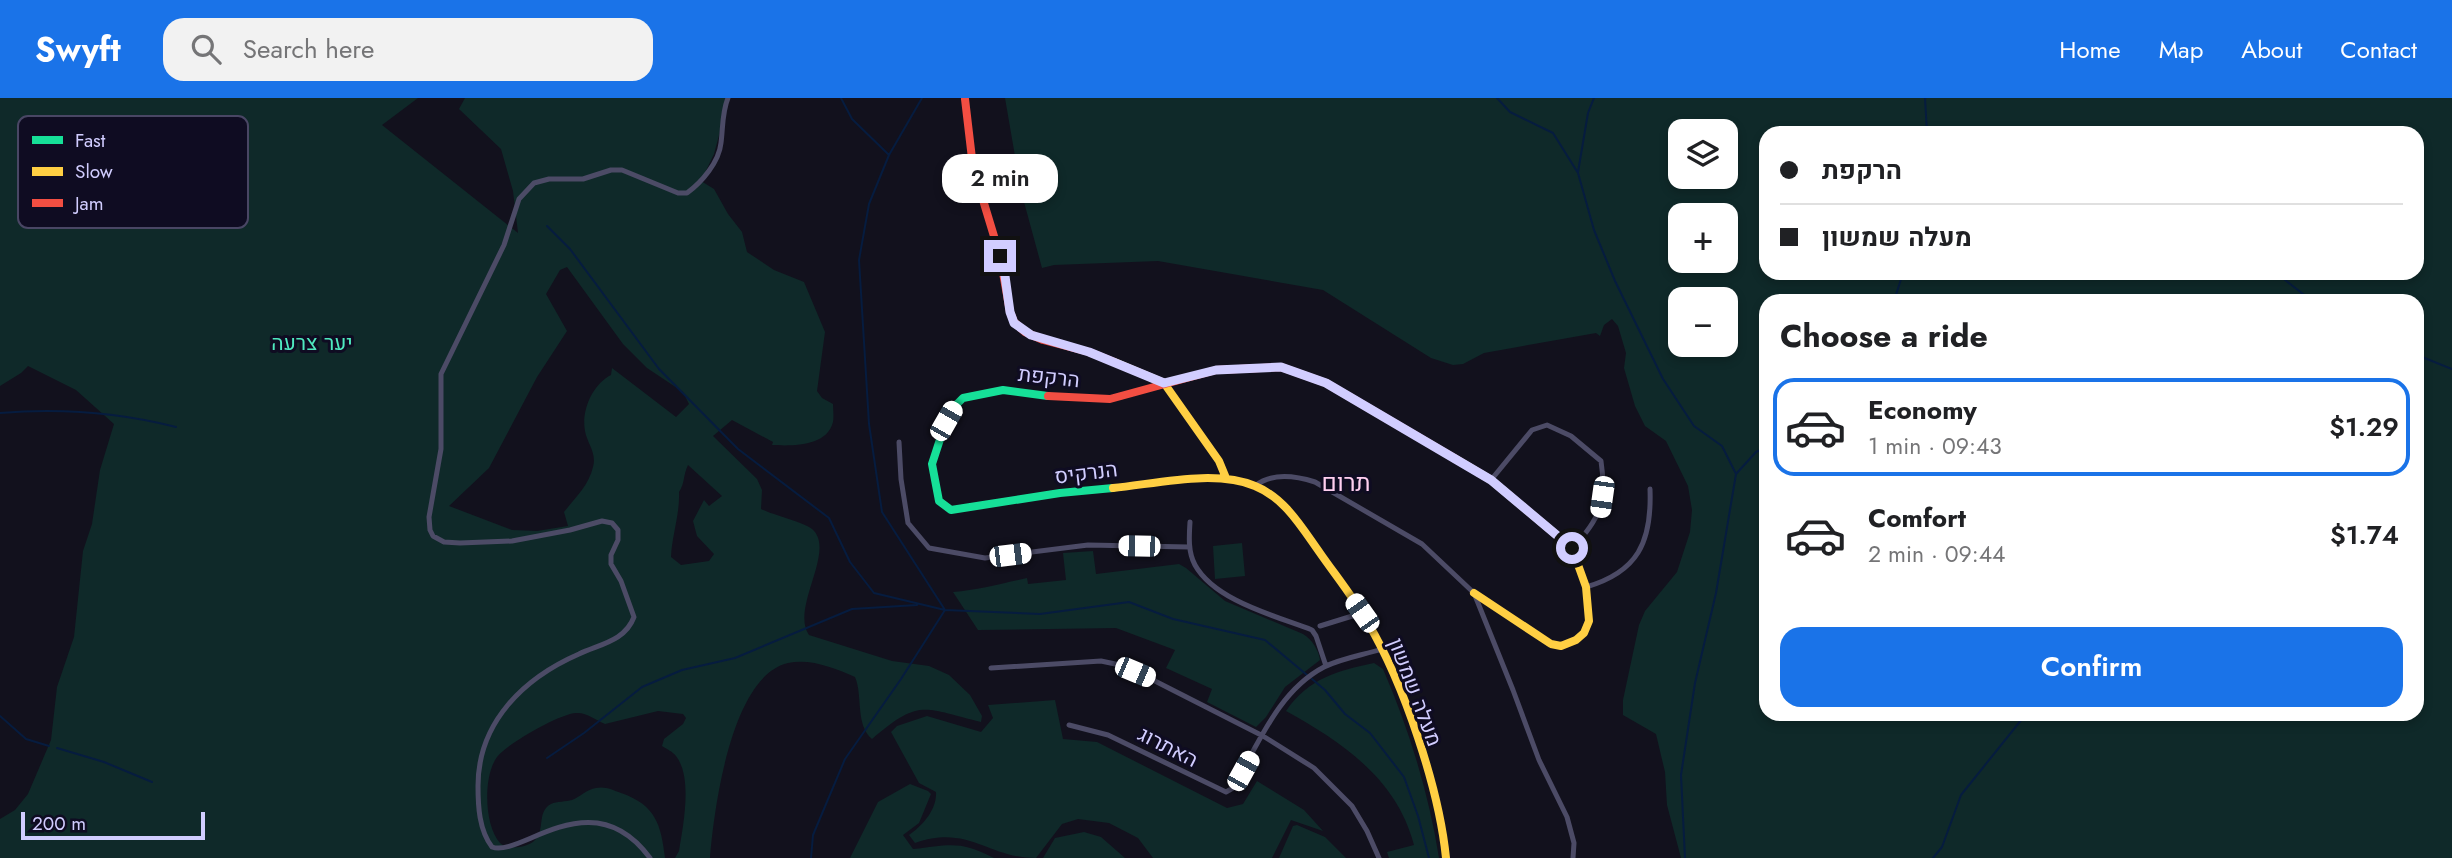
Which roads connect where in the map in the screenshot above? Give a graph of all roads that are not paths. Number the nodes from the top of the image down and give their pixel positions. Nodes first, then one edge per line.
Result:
1 (728, 98) edge
2 (965, 99) edge
3 (1164, 383) junction
4 (899, 442) dead end
5 (1226, 478) junction
6 (1491, 480) junction
7 (1255, 486) junction
8 (1650, 489) dead end
9 (951, 510) joint
10 (1190, 522) dead end
11 (1189, 547) junction
12 (1572, 548) junction
13 (1586, 587) junction
14 (1474, 593) junction
15 (1362, 613) junction
16 (1320, 626) dead end
17 (1382, 649) junction
18 (1326, 666) junction
19 (991, 668) dead end
20 (1069, 725) dead end
21 (1263, 736) junction
22 (563, 834) dead end
23 (503, 855) dead end
24 (1575, 857) edge
25 (650, 858) edge
26 (1378, 858) edge
27 (1446, 858) edge

1 - 23 street
2 - 3 street
3 - 5 street
3 - 6 street, הרקפת
3 - 9 street, הרקפת
4 - 11 street
5 - 7 street, מעלה שמשון
5 - 9 street, הנרקיס
6 - 12 street, הרקפת
6 - 12 street
7 - 14 street
7 - 15 street, מעלה שמשון
8 - 13 street
10 - 11 street
11 - 18 street
12 - 13 street
13 - 14 street
14 - 24 street
15 - 16 street
15 - 17 street, מעלה שמשון
17 - 18 street
17 - 27 street, מעלה שמשון
18 - 21 street
19 - 21 street
20 - 21 street, האתרוג
21 - 26 street
22 - 25 street

